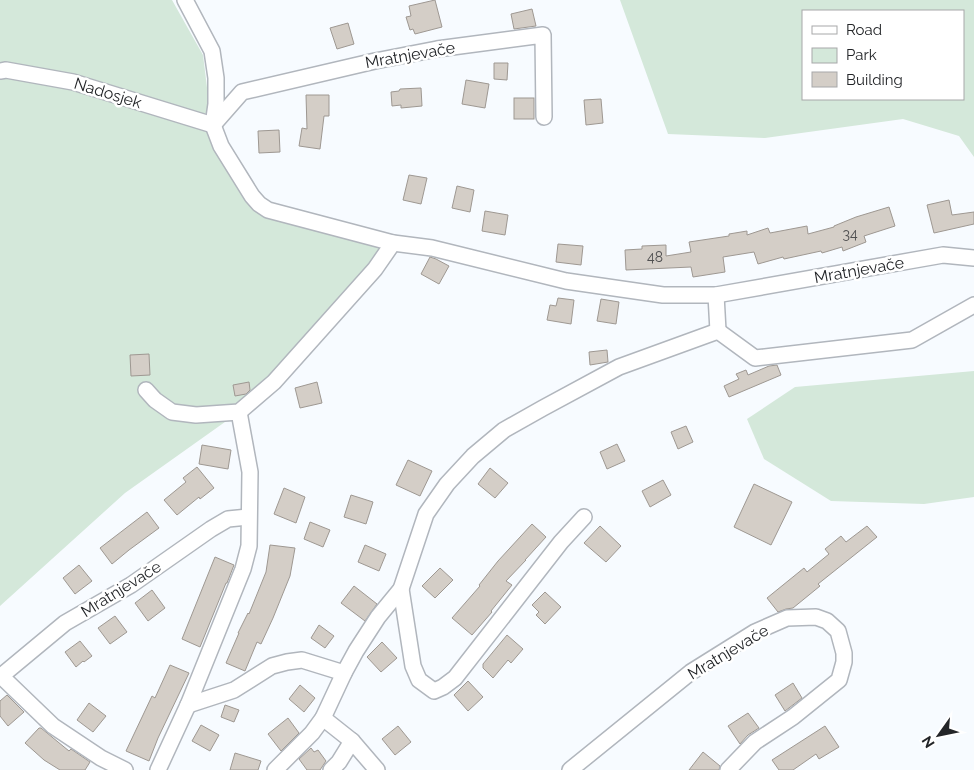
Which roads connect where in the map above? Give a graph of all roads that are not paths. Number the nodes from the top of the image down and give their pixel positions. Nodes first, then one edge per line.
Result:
1 (185, 0) edge
2 (0, 71) edge
3 (544, 117) dead end
4 (213, 125) junction
5 (393, 243) junction
6 (974, 258) edge
7 (716, 295) junction
8 (974, 305) edge
9 (718, 331) junction
10 (146, 390) dead end
11 (239, 412) junction
12 (248, 517) junction
13 (584, 517) dead end
14 (401, 589) junction
15 (344, 673) junction
16 (1, 677) edge
17 (188, 705) junction
18 (324, 718) junction
19 (352, 741) junction
20 (125, 770) edge
21 (158, 770) edge
22 (275, 770) edge
23 (331, 770) edge
24 (377, 770) edge
25 (570, 770) edge
26 (728, 770) edge

1 - 4 street, Mratnjevače
2 - 4 street, Nadosjek
3 - 4 street, Mratnjevače
4 - 5 street, Mratnjevače
5 - 7 street, Mratnjevače
5 - 11 street
6 - 7 street, Mratnjevače
7 - 9 street
8 - 9 street
9 - 14 street
10 - 11 street
11 - 12 street
12 - 16 street, Mratnjevače
12 - 17 street
13 - 14 street
14 - 15 street
15 - 17 street
15 - 18 street
16 - 20 street, Mratnjevače
17 - 21 street
18 - 19 street
18 - 22 street
19 - 23 street
19 - 24 street
25 - 26 street, Mratnjevače

